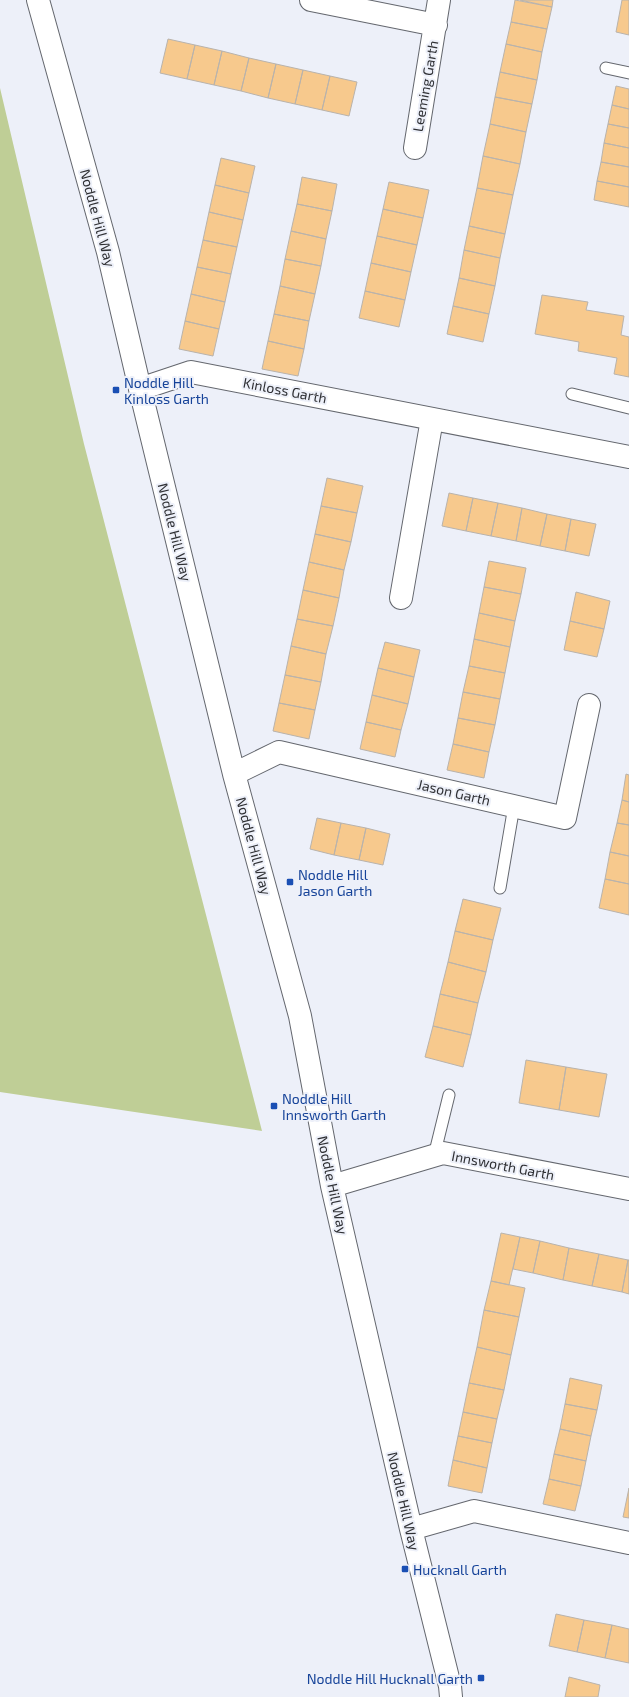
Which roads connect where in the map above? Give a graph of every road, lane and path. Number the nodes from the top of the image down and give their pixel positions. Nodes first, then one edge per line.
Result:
1 (38, 0) edge
2 (311, 0) edge
3 (439, 0) edge
4 (436, 25) junction
5 (606, 68) dead end
6 (629, 74) edge
7 (415, 148) dead end
8 (140, 389) junction
9 (572, 394) dead end
10 (629, 408) edge
11 (432, 418) junction
12 (629, 457) edge
13 (401, 598) dead end
14 (589, 705) dead end
15 (234, 774) junction
16 (514, 806) junction
17 (500, 888) dead end
18 (449, 1095) dead end
19 (434, 1156) junction
20 (332, 1186) junction
21 (629, 1189) edge
22 (411, 1529) junction
23 (629, 1543) edge
24 (451, 1697) edge

1 - 8 street, Noddle Hill Way
2 - 4 street, Leeming Garth
3 - 4 street, Leeming Garth
4 - 7 street, Leeming Garth
5 - 6 lane
8 - 11 street, Kinloss Garth
8 - 15 street, Noddle Hill Way
9 - 10 lane
11 - 12 street, Kinloss Garth
11 - 13 street
14 - 16 street, Jason Garth
15 - 16 street, Jason Garth
15 - 20 street, Noddle Hill Way
16 - 17 lane
18 - 19 lane
19 - 20 street, Innsworth Garth
19 - 21 street, Innsworth Garth
20 - 22 street, Noddle Hill Way
22 - 23 street
22 - 24 street, Noddle Hill Way

